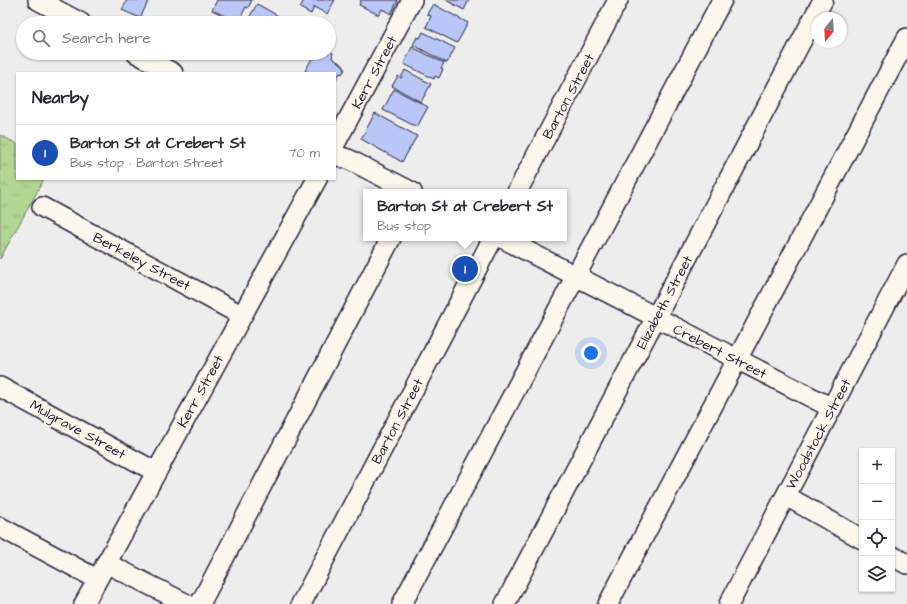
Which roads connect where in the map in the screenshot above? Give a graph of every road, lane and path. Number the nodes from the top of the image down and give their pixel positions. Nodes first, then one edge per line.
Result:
1 (38, 0) edge
2 (412, 0) edge
3 (618, 0) edge
4 (722, 0) edge
5 (823, 0) edge
6 (68, 16) edge
7 (907, 38) edge
8 (149, 60) edge
9 (170, 72) edge
10 (336, 142) edge
11 (336, 155) edge
12 (316, 180) edge
13 (406, 189) edge
14 (520, 189) edge
15 (42, 207) dead end
16 (390, 241) edge
17 (491, 241) edge
18 (508, 241) edge
19 (907, 264) edge
20 (575, 276) junction
21 (241, 315) junction
22 (656, 318) junction
23 (738, 360) junction
24 (0, 387) edge
25 (832, 408) junction
26 (156, 472) junction
27 (786, 496) junction
28 (0, 527) edge
29 (859, 537) edge
30 (895, 558) edge
31 (106, 562) junction
32 (907, 564) edge
33 (97, 579) junction
34 (84, 604) edge
35 (187, 604) edge
36 (200, 604) edge
37 (301, 604) edge
38 (402, 604) edge
39 (505, 604) edge
40 (608, 604) edge
41 (729, 604) edge

1 - 6 street
2 - 10 street, Kerr Street
3 - 14 street, Barton Street
4 - 20 street
5 - 22 street, Elizabeth Street
7 - 23 street
8 - 9 street
11 - 13 street
12 - 21 street, Kerr Street
15 - 21 street, Berkeley Street
16 - 36 street
17 - 37 street, Barton Street
18 - 20 street, Crebert Street
19 - 25 street, Woodstock Street
20 - 22 street, Crebert Street
20 - 38 street
21 - 26 street, Kerr Street
22 - 23 street, Crebert Street
22 - 39 street, Elizabeth Street
23 - 25 street, Crebert Street
23 - 40 street
24 - 26 street, Mulgrave Street
25 - 27 street, Woodstock Street
26 - 31 street, Kerr Street
27 - 29 street
27 - 41 street, Woodstock Street
28 - 33 street
30 - 32 street
31 - 33 street, Kerr Street
31 - 35 street
33 - 34 street, Kerr Street

